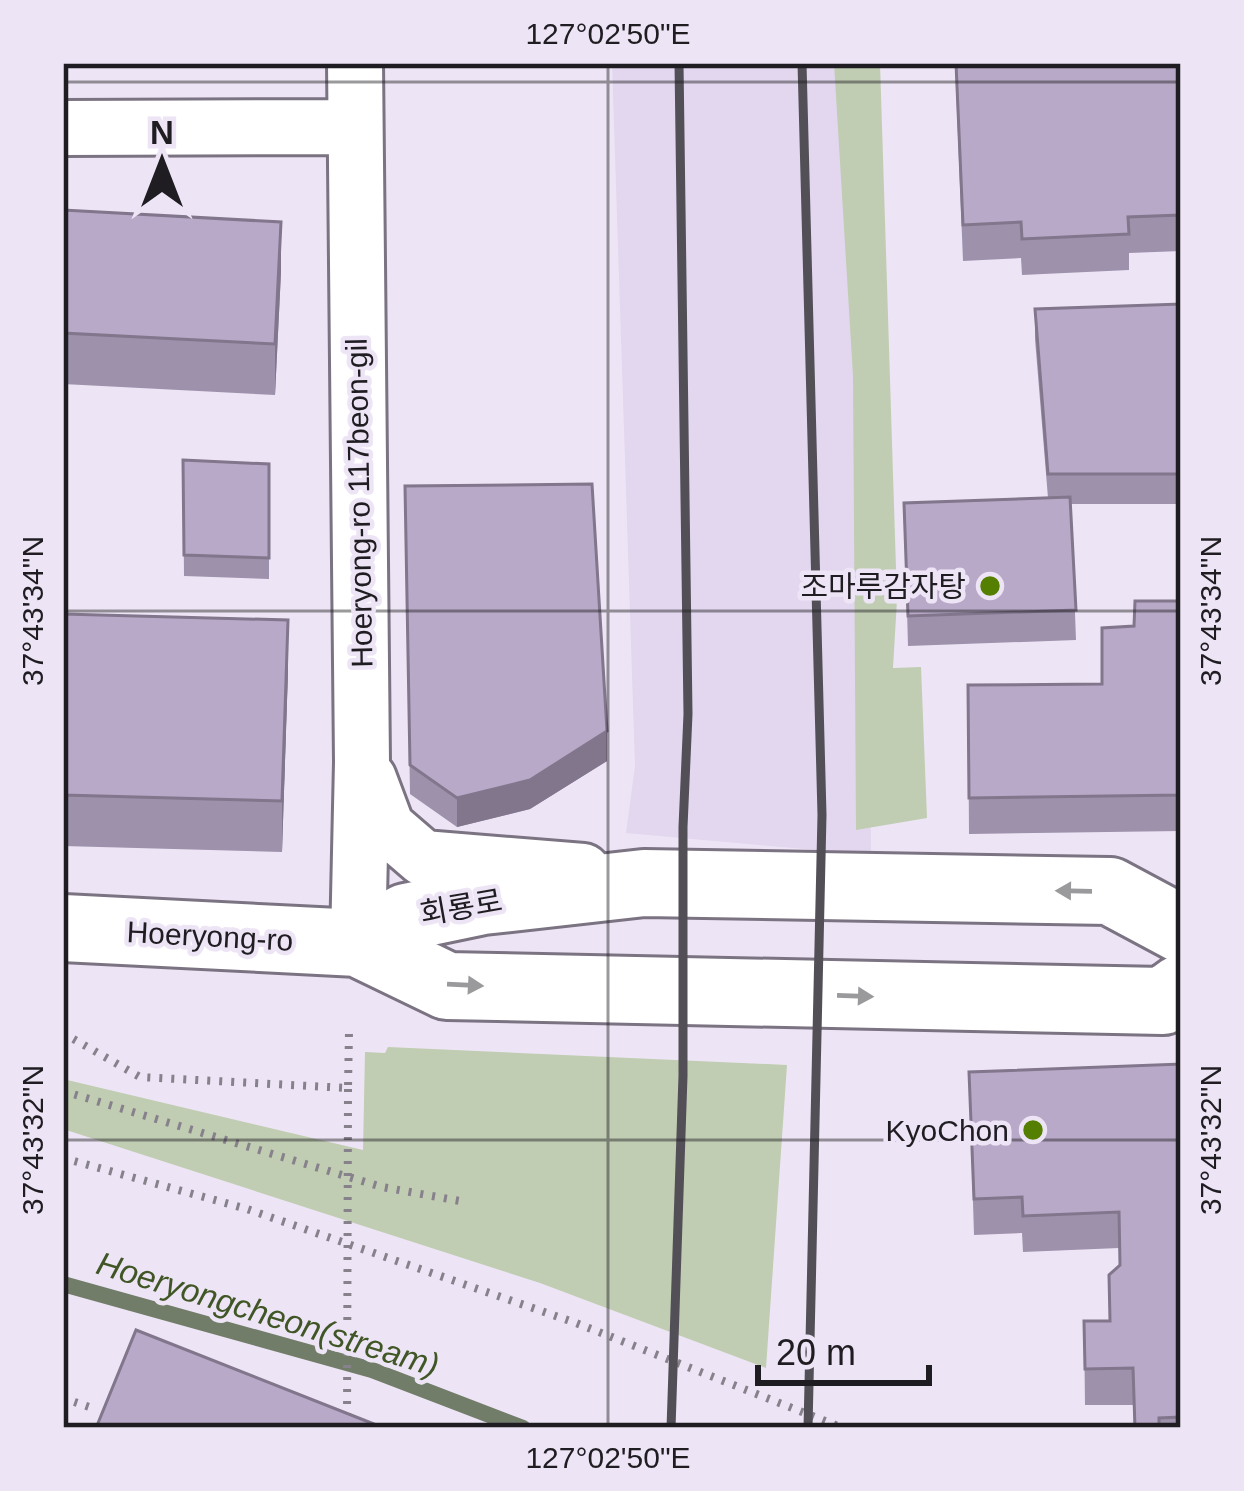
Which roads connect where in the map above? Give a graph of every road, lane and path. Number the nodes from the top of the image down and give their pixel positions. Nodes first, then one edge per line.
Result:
1 (355, 63) edge
2 (354, 127) junction
3 (63, 128) edge
4 (362, 762) junction
5 (644, 883) junction
6 (63, 928) edge
7 (1181, 929) edge
8 (358, 943) junction
9 (1181, 988) edge
10 (349, 1031) dead end
11 (63, 1033) edge
12 (348, 1088) junction
13 (63, 1091) edge
14 (63, 1158) edge
15 (460, 1201) dead end
16 (63, 1398) edge
17 (92, 1408) dead end
18 (346, 1428) edge
19 (843, 1428) edge

1 - 2 street, Hoeryong-ro 117beon-gil
2 - 3 street
2 - 4 street, Hoeryong-ro 117beon-gil
4 - 5 street
4 - 8 street, Hoeryong-ro 117beon-gil
7 -> 5 street, 회룡로
5 - 8 street, 회룡로
6 - 8 street, Hoeryong-ro
8 -> 9 street, 회룡로
10 - 12 path
11 - 12 path
12 - 18 path, bridge
13 - 15 path
14 - 19 path
16 - 17 path

